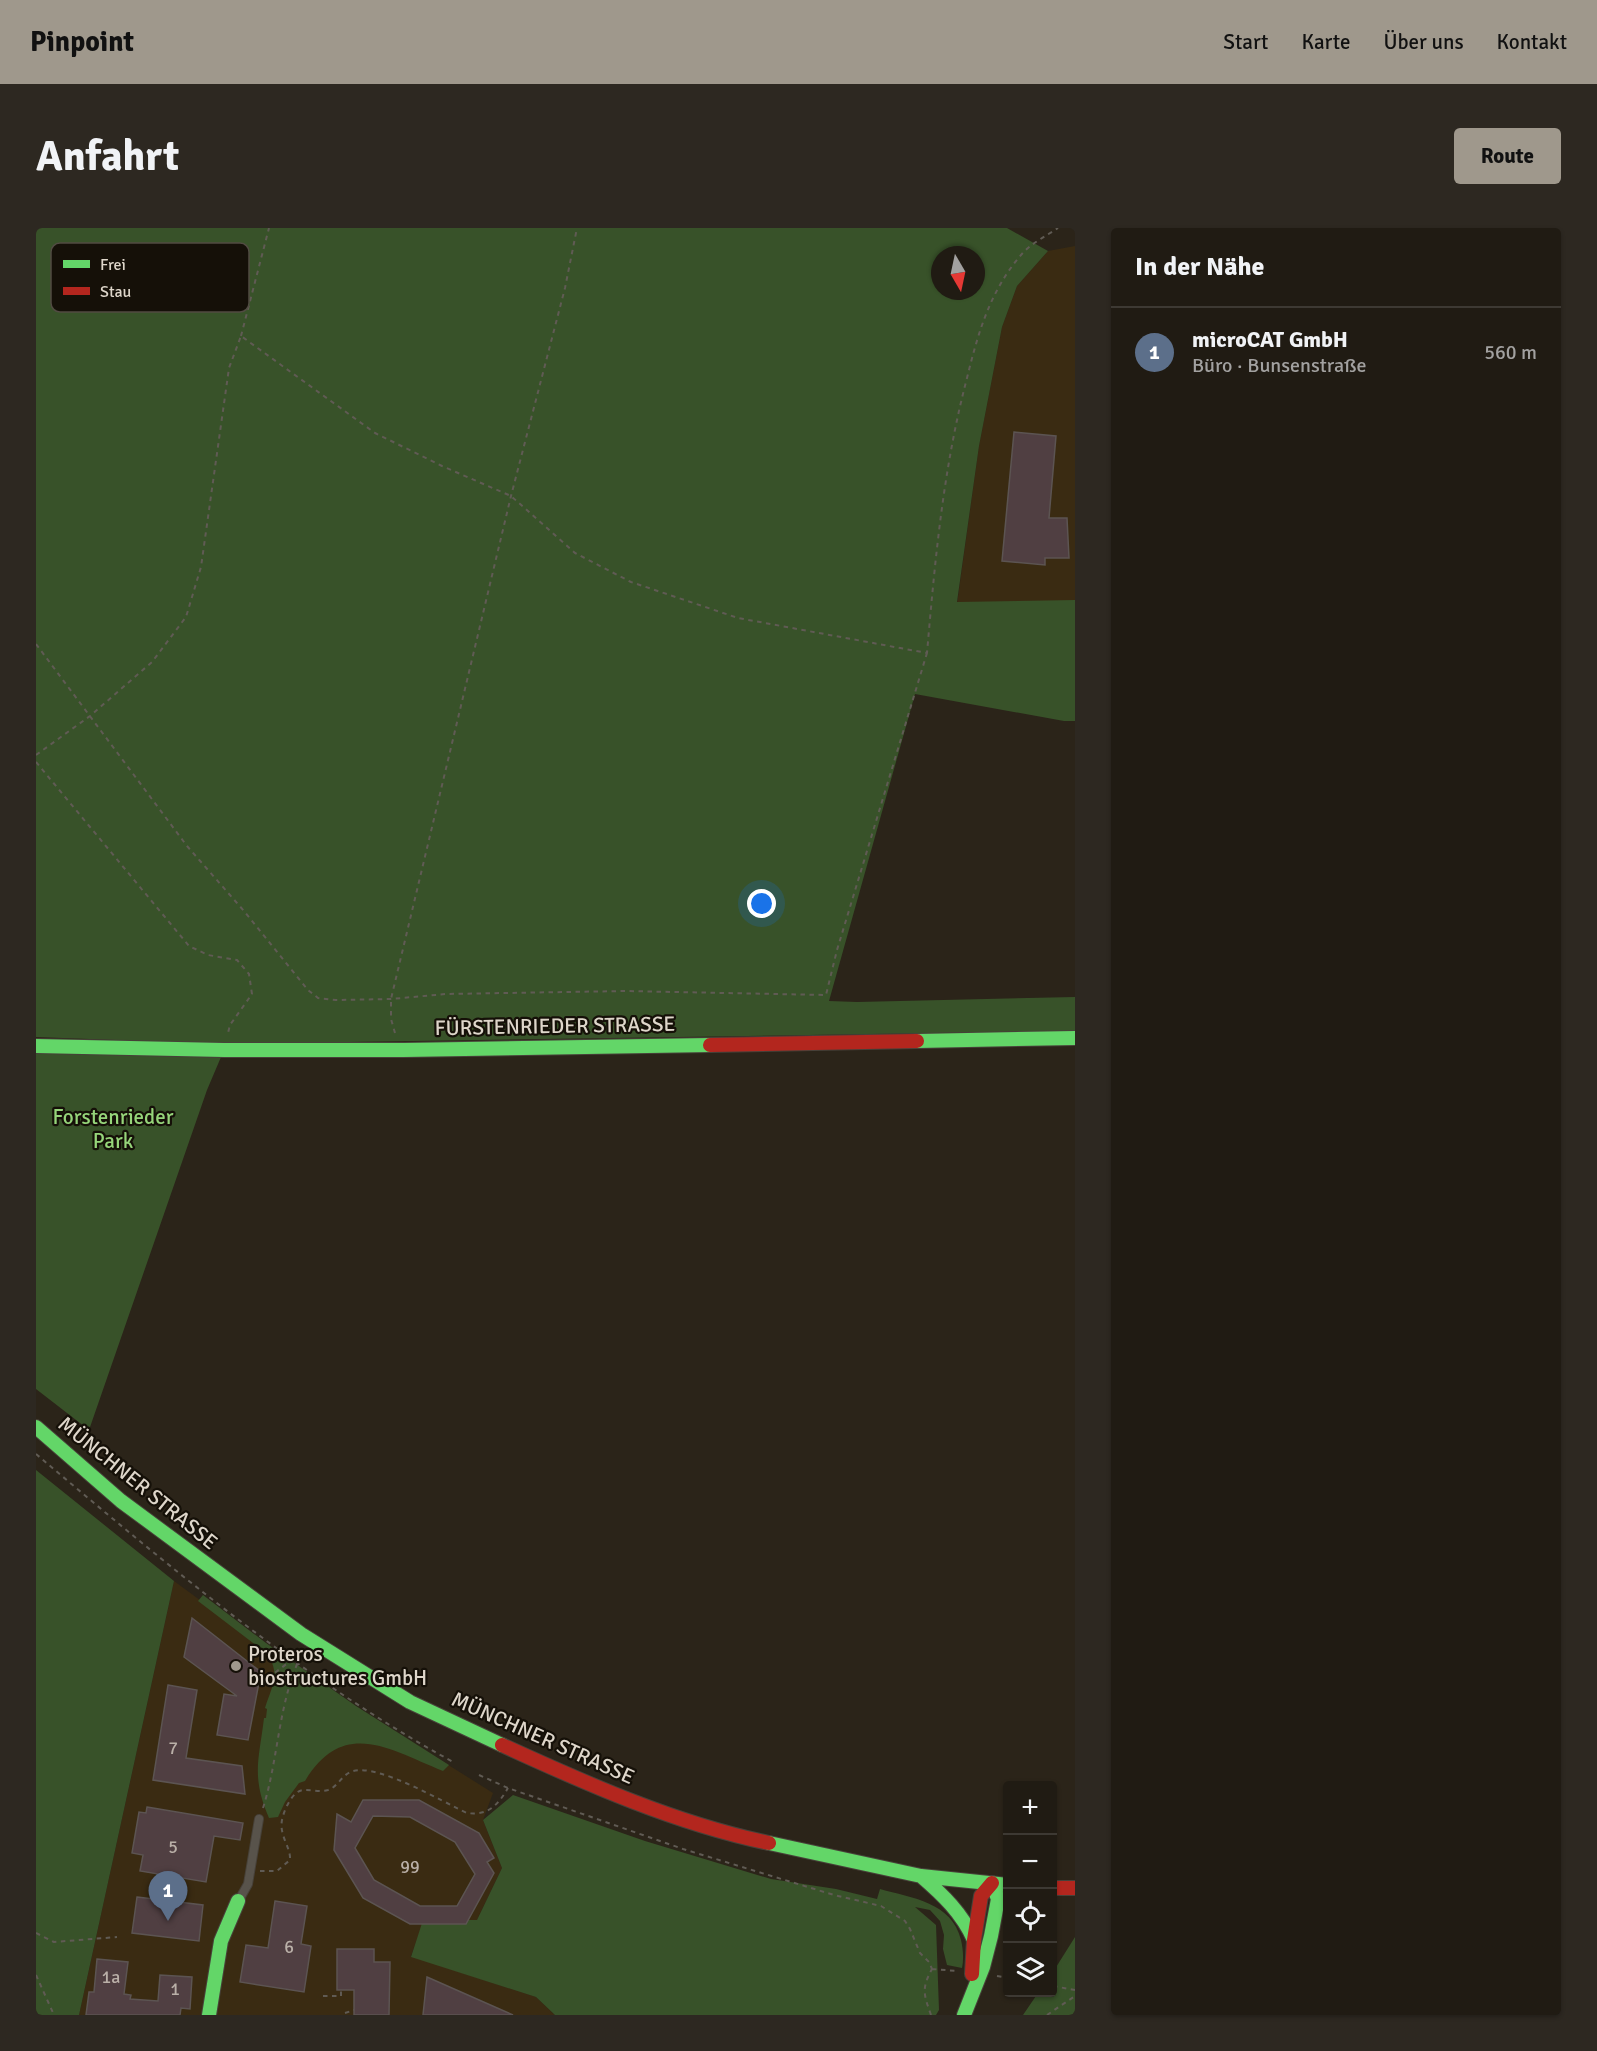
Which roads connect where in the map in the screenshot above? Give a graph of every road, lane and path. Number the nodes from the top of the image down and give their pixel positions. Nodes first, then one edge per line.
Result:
1 (269, 228) edge
2 (577, 228) edge
3 (1058, 228) edge
4 (249, 305) edge
5 (247, 312) edge
6 (241, 336) junction
7 (511, 496) junction
8 (36, 644) edge
9 (927, 653) junction
10 (90, 716) junction
11 (36, 755) edge
12 (36, 762) edge
13 (391, 999) junction
14 (1075, 1038) edge
15 (36, 1046) edge
16 (224, 1050) junction
17 (400, 1050) junction
18 (36, 1427) edge
19 (36, 1454) edge
20 (293, 1659) junction
21 (298, 1662) junction
22 (268, 1678) dead end
23 (455, 1763) dead end
24 (479, 1775) dead end
25 (507, 1788) junction
26 (259, 1820) joint
27 (250, 1869) junction
28 (921, 1876) junction
29 (992, 1883) junction
30 (1003, 1884) edge
31 (238, 1901) joint
32 (1003, 1921) edge
33 (36, 1934) edge
34 (991, 1936) junction
35 (117, 1937) dead end
36 (974, 1940) junction
37 (932, 1970) junction
38 (963, 1971) dead end
39 (36, 1975) edge
40 (992, 1976) dead end
41 (1003, 1977) edge
42 (974, 1986) junction
43 (1057, 1987) edge
44 (341, 1990) dead end
45 (1075, 1990) edge
46 (323, 1996) dead end
47 (1075, 1996) edge
48 (354, 2010) dead end
49 (345, 2013) dead end
50 (54, 2015) edge
51 (209, 2015) edge
52 (932, 2015) edge
53 (964, 2015) edge
54 (1047, 2015) edge

1 - 4 path
2 - 7 path
3 - 9 path
5 - 6 path
6 - 7 path
6 - 10 path
7 - 9 path
7 - 13 path
8 - 10 path
9 - 13 path
10 - 11 path
10 - 13 path
12 - 16 path
13 - 17 path
14 - 17 street, FÜRSTENRIEDER STRASSE
15 - 16 street, FÜRSTENRIEDER STRASSE
16 - 17 street, FÜRSTENRIEDER STRASSE
18 - 28 street, MÜNCHNER STRASSE
19 - 20 path
20 - 21 path
20 - 22 path
21 - 23 path
21 - 26 path
24 - 25 path
25 - 27 path
25 - 37 path
26 - 27 lane
27 - 31 lane
28 - 29 street, MÜNCHNER STRASSE
28 - 36 street
29 - 30 street, MÜNCHNER STRASSE
29 - 34 street
29 - 36 street
31 - 51 street
32 - 34 street
33 - 35 path
34 - 42 street
36 - 42 street
37 - 38 path
37 - 52 path
39 - 50 path
40 - 41 path
42 - 53 street
43 - 45 path
44 - 46 path
47 - 54 path
48 - 49 path

